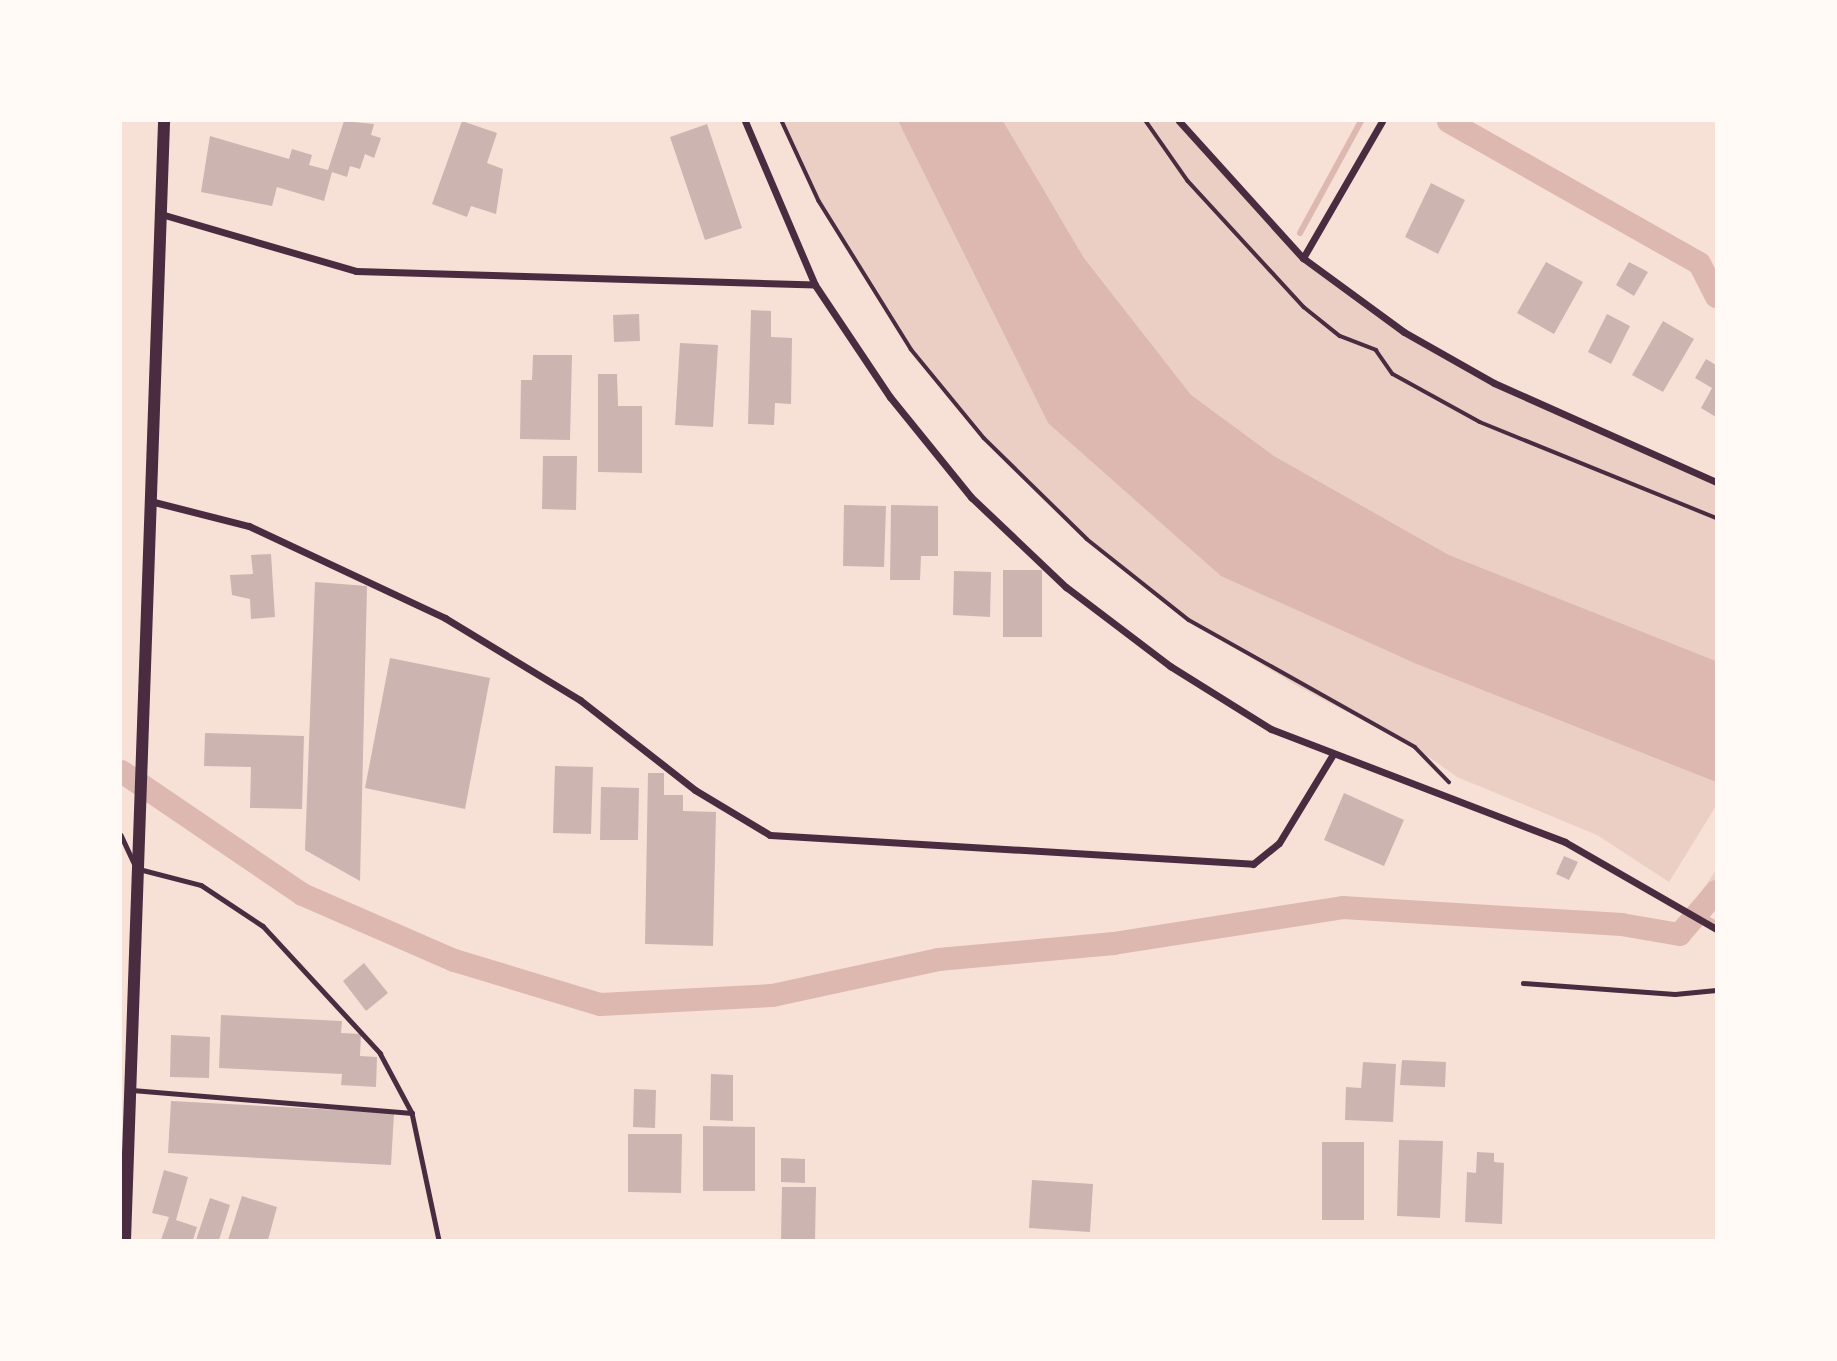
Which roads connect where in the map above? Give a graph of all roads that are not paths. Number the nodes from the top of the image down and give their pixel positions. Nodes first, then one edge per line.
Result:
1 (164, 121) edge
2 (745, 121) edge
3 (1179, 121) edge
4 (1382, 121) edge
5 (161, 214) junction
6 (1303, 258) junction
7 (815, 285) junction
8 (1716, 482) edge
9 (154, 502) junction
10 (1332, 755) junction
11 (121, 835) edge
12 (137, 868) junction
13 (1716, 929) edge
14 (1523, 983) dead end
15 (1716, 990) edge
16 (128, 1089) junction
17 (412, 1113) junction
18 (125, 1240) edge
19 (439, 1240) edge

1 - 5 street
2 - 7 street
3 - 6 street
4 - 6 street
5 - 7 street
5 - 9 street
6 - 8 street
7 - 10 street
9 - 10 street
9 - 12 street
10 - 13 street
11 - 12 lane
12 - 16 street
12 - 17 lane
14 - 15 lane
16 - 17 lane
16 - 18 street
17 - 19 lane

